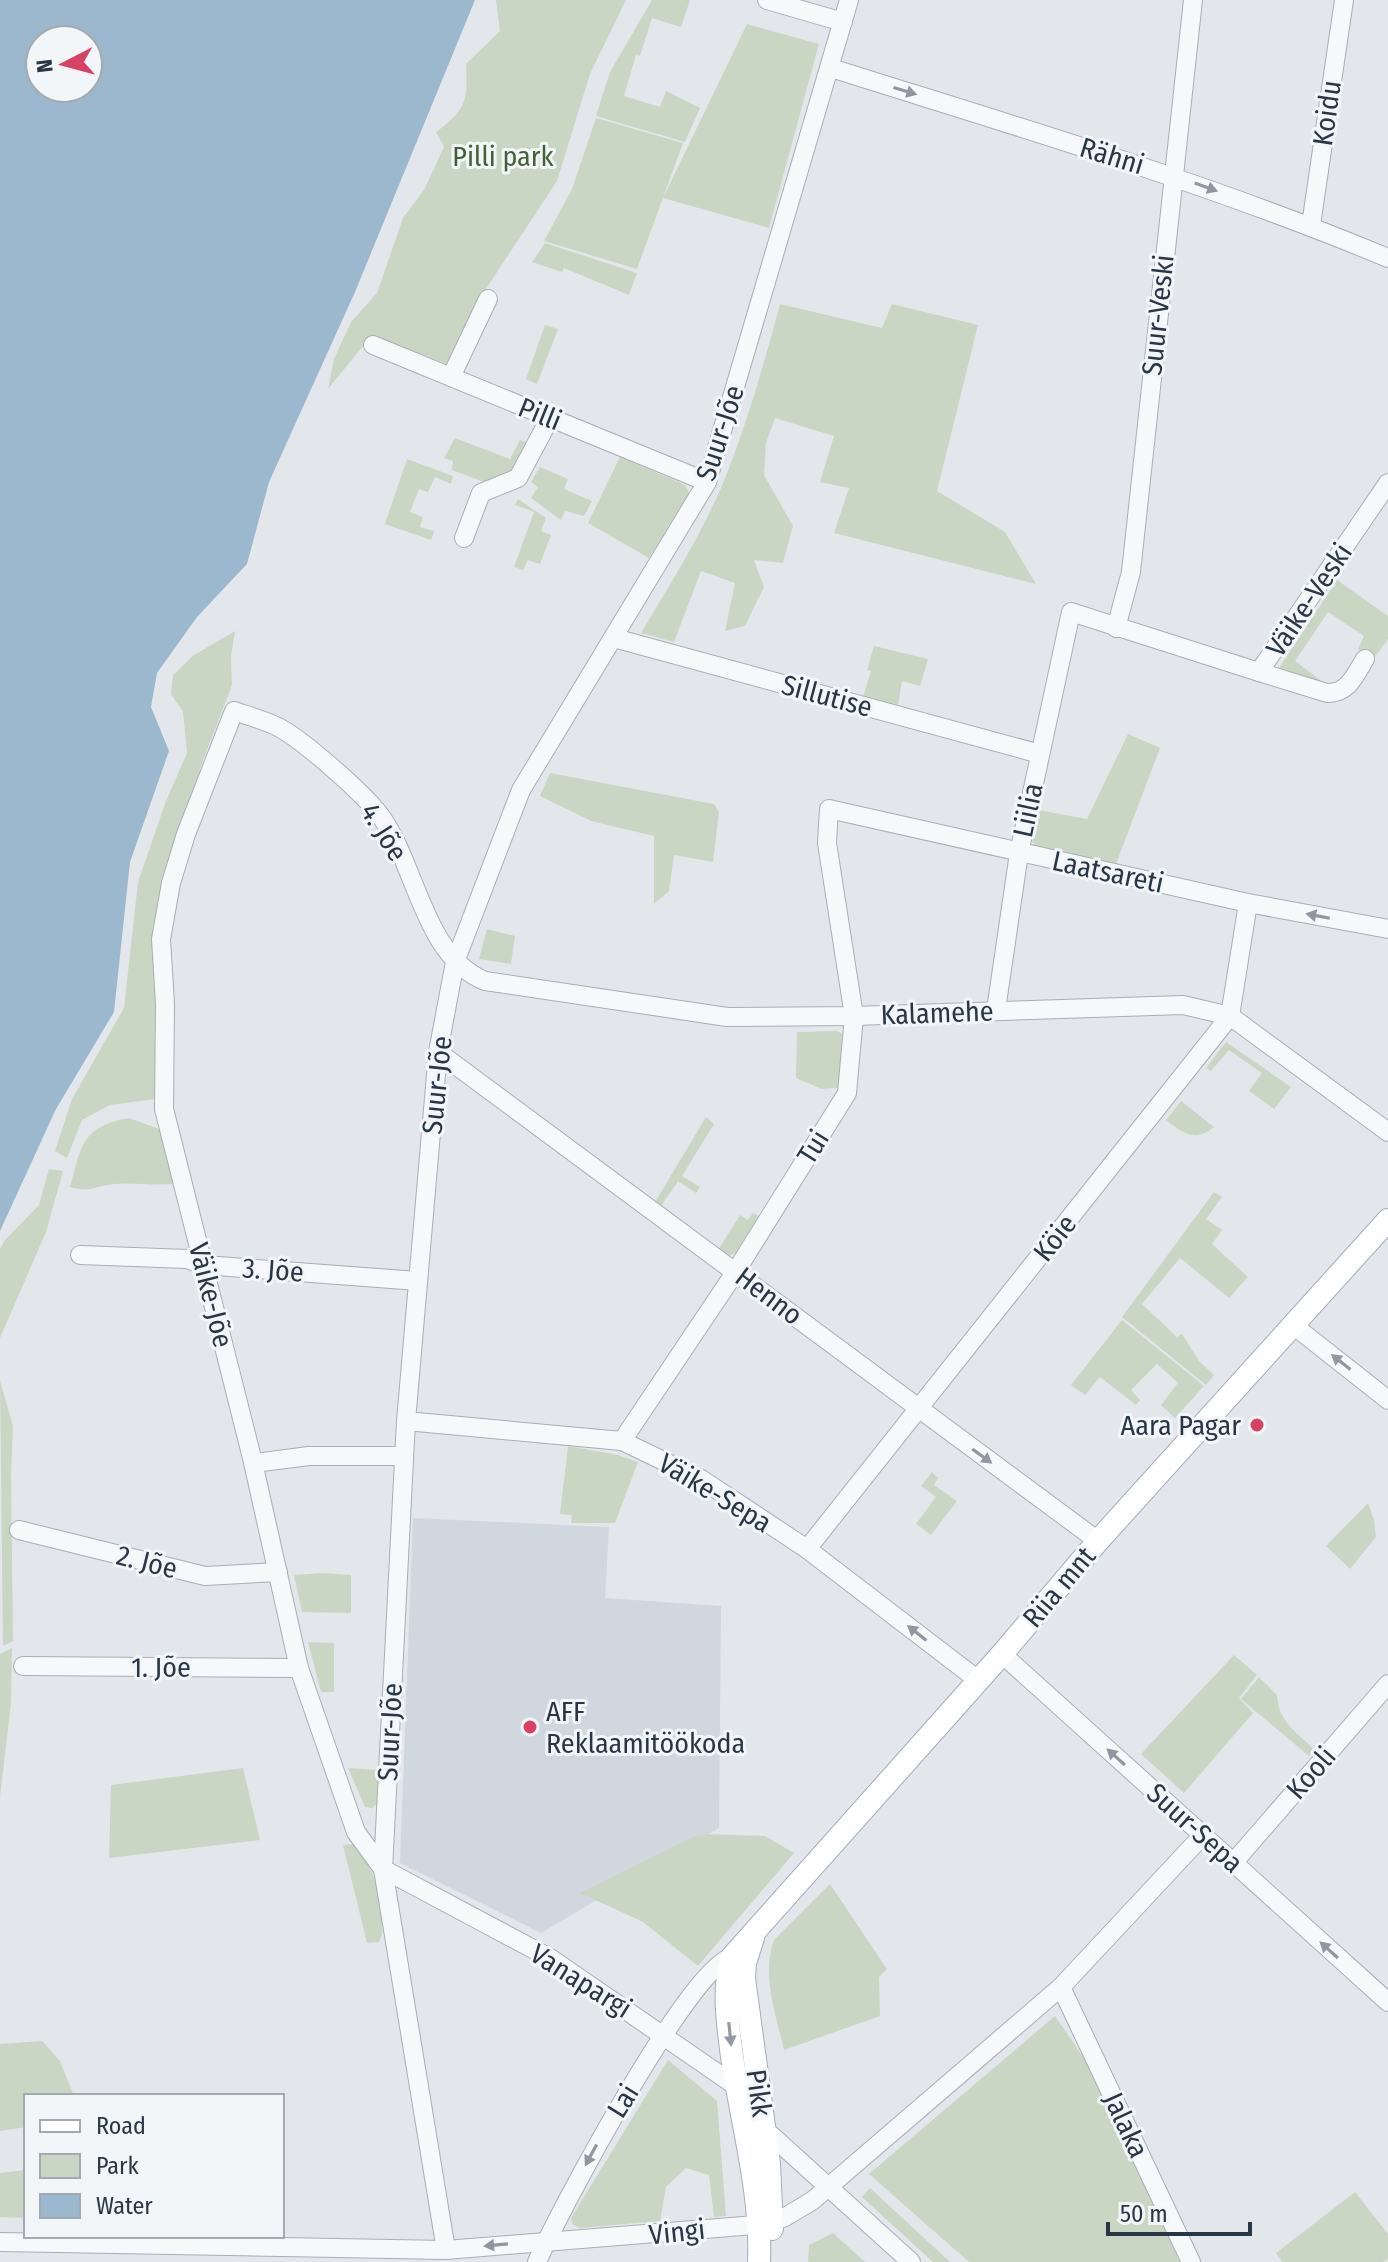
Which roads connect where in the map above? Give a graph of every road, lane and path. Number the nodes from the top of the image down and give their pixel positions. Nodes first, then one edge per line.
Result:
1 (767, 0) edge
2 (849, 0) edge
3 (1193, 0) edge
4 (1344, 0) edge
5 (843, 22) junction
6 (831, 68) junction
7 (1173, 175) junction
8 (1311, 225) junction
9 (1388, 258) edge
10 (488, 299) dead end
11 (373, 345) dead end
12 (451, 377) junction
13 (550, 418) junction
14 (707, 482) junction
15 (1388, 483) edge
16 (464, 538) dead end
17 (1071, 612) joint
18 (1116, 628) junction
19 (614, 638) junction
20 (1365, 659) dead end
21 (1259, 672) junction
22 (234, 711) joint
23 (1040, 754) junction
24 (829, 809) joint
25 (1019, 853) junction
26 (1248, 903) junction
27 (1388, 929) edge
28 (455, 962) junction
29 (996, 1010) junction
30 (854, 1016) junction
31 (1230, 1016) junction
32 (438, 1052) junction
33 (1388, 1132) edge
34 (1388, 1220) edge
35 (80, 1255) dead end
36 (204, 1265) junction
37 (736, 1271) junction
38 (418, 1281) junction
39 (1293, 1325) junction
40 (1388, 1400) edge
41 (920, 1409) junction
42 (406, 1421) junction
43 (622, 1441) junction
44 (404, 1456) junction
45 (254, 1463) junction
46 (19, 1530) dead end
47 (1098, 1541) junction
48 (807, 1549) junction
49 (278, 1572) junction
50 (1002, 1654) junction
51 (23, 1666) dead end
52 (299, 1668) junction
53 (978, 1680) junction
54 (1388, 1684) edge
55 (1203, 1835) junction
56 (1234, 1862) junction
57 (383, 1869) junction
58 (758, 1927) junction
59 (732, 1957) junction
60 (1061, 1987) junction
61 (1388, 2002) edge
62 (664, 2034) junction
63 (737, 2088) junction
64 (762, 2119) junction
65 (827, 2188) junction
66 (844, 2203) junction
67 (794, 2212) junction
68 (765, 2224) junction
69 (546, 2241) junction
70 (0, 2242) edge
71 (446, 2250) junction
72 (537, 2262) edge
73 (759, 2262) edge
74 (770, 2262) edge
75 (911, 2262) edge
76 (1191, 2262) edge

1 - 5 street
2 - 5 street, Suur-Jõe
3 - 7 street, Suur-Veski
4 - 8 street, Koidu
5 - 6 street, Suur-Jõe
6 -> 7 street, Rähni
6 - 14 street, Suur-Jõe
7 -> 8 street, Rähni
7 - 18 street, Suur-Veski
8 - 9 street, Rähni
10 - 12 street
11 - 12 street, Pilli
12 - 13 street, Pilli
13 - 14 street, Pilli
13 - 16 street
14 - 19 street, Suur-Jõe
15 - 21 street, Väike-Veski
17 - 18 street, Väike-Veski
17 - 23 street, Liilia
18 - 21 street, Väike-Veski
19 - 23 street, Sillutise
19 - 28 street, Suur-Jõe
20 - 21 street
22 - 28 street, 4. Jõe
22 - 36 street, Väike-Jõe
23 - 25 street, Liilia
24 - 25 street, Laatsareti
24 - 30 street, Tui
25 - 26 street, Laatsareti
25 - 29 street, Liilia
27 -> 26 street, Laatsareti
26 - 31 street, Köie
28 - 30 street, Kalamehe
28 - 32 street, Suur-Jõe
29 - 30 street, Kalamehe
29 - 31 street, Kalamehe
30 - 37 street, Tui
31 - 33 street, Kalamehe
31 - 41 street, Köie
32 - 37 street, Henno
32 - 38 street, Suur-Jõe
34 - 39 main road, Riia mnt
35 - 36 street, 3. Jõe
36 - 38 street, 3. Jõe
36 - 45 street, Väike-Jõe
37 - 41 street, Henno
37 - 43 street, Tui
38 - 42 street, Suur-Jõe
40 -> 39 street
39 - 47 main road, Riia mnt
41 -> 47 street, Henno
41 - 48 street, Köie
42 - 43 street, Väike-Sepa
42 - 44 street, Suur-Jõe
43 - 48 street, Väike-Sepa
44 - 45 street
44 - 57 street, Suur-Jõe
45 - 49 street, Väike-Jõe
46 - 49 street, 2. Jõe
47 - 50 main road, Riia mnt
53 -> 48 street, Väike-Sepa
49 - 52 street, Väike-Jõe
50 - 53 main road, Riia mnt
55 -> 50 street, Suur-Sepa
51 - 52 street, 1. Jõe
52 - 57 street, Väike-Jõe
53 - 58 main road, Riia mnt
54 - 56 street, Kooli
55 - 56 street, Suur-Sepa
55 - 60 street, Vingi
61 -> 56 street, Suur-Sepa
57 - 62 street, Vanapargi
57 - 71 street, Suur-Jõe
58 - 59 main road, Riia mnt
58 - 64 main road, Pikk
59 - 62 street, Lai
59 -> 63 main road, Pikk
60 - 65 street, Vingi
60 - 76 street, Jalaka
62 - 63 street, Vanapargi
62 -> 69 street, Lai
63 - 64 street, Vanapargi
63 - 68 main road, Pikk
64 - 65 street, Vanapargi
64 - 68 main road, Pikk
65 - 66 street, Vanapargi
65 - 67 street, Vingi
66 - 67 street
66 - 75 street, Vanapargi
67 - 68 street, Vingi
68 - 69 street, Vingi
68 - 73 main road, Pikk
68 - 74 main road, Pikk
69 -> 71 street, Vingi
69 - 72 street, Lai
70 - 71 street, Vingi

